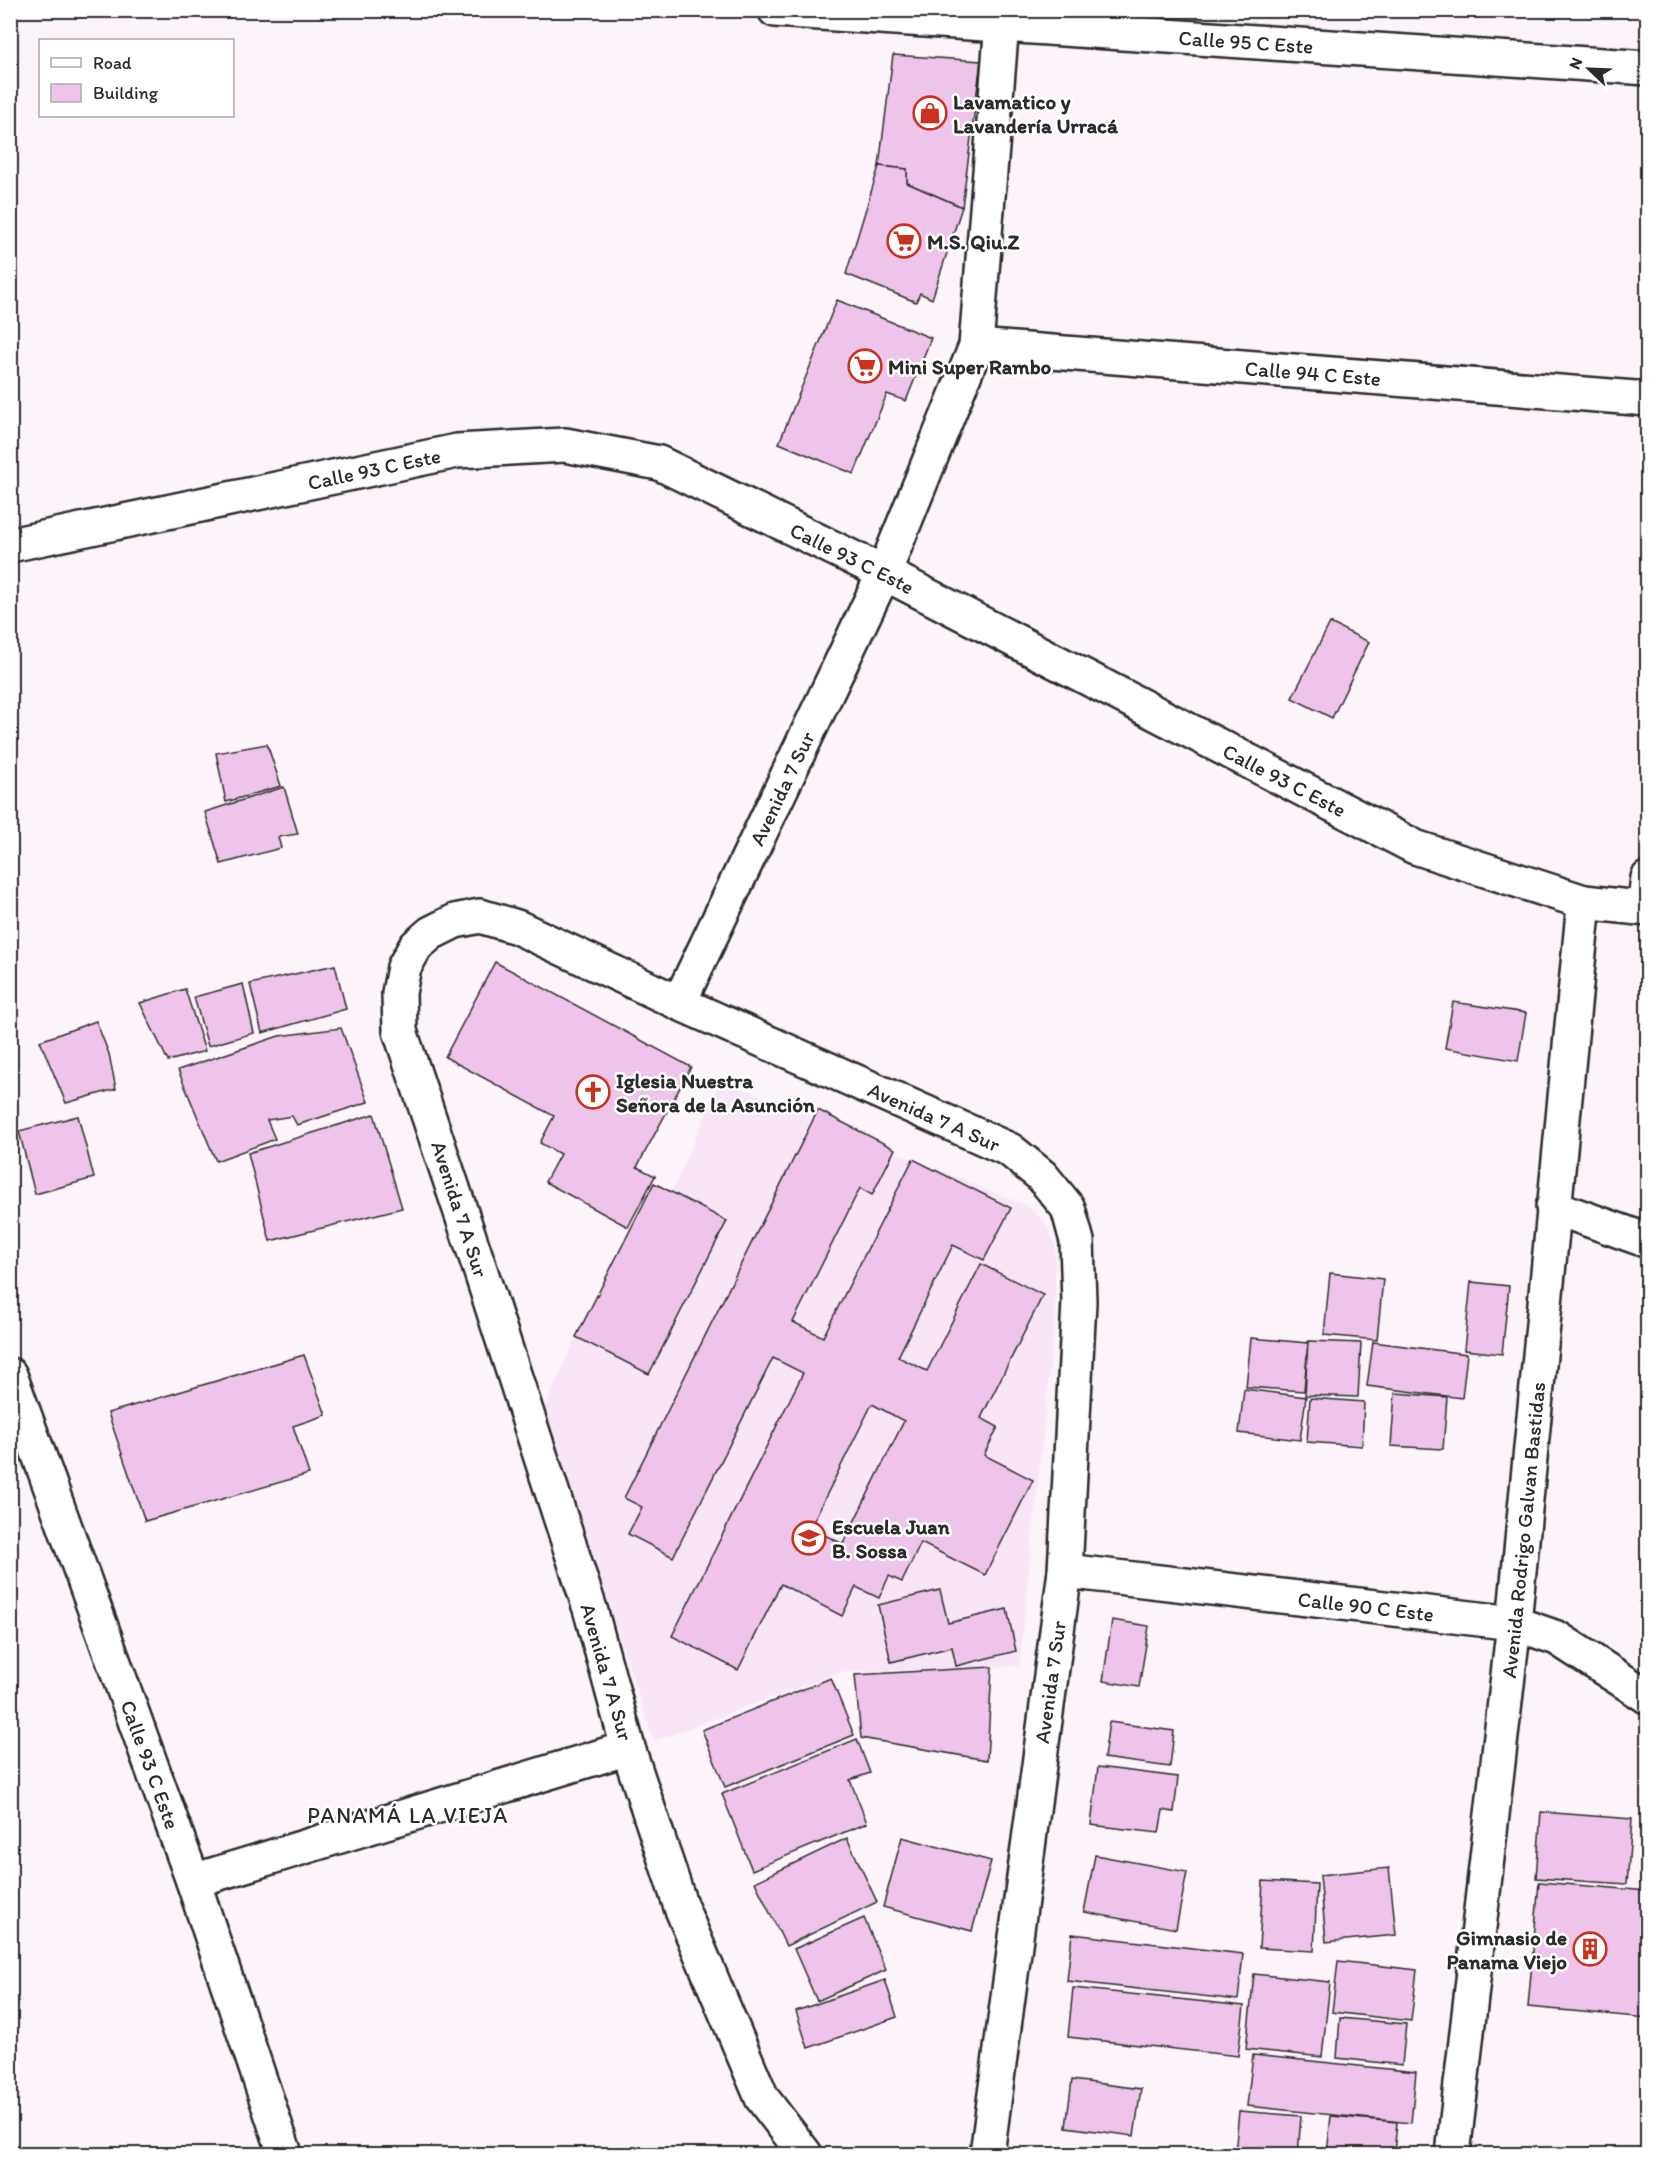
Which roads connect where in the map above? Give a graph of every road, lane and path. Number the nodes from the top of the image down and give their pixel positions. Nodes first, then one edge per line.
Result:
1 (775, 10) edge
2 (1002, 18) edge
3 (1647, 68) edge
4 (976, 346) junction
5 (1647, 399) edge
6 (10, 545) edge
7 (884, 573) junction
8 (1646, 898) edge
9 (1584, 902) junction
10 (679, 1004) junction
11 (1553, 1207) junction
12 (1068, 1208) joint
13 (1647, 1241) edge
14 (10, 1375) edge
15 (1065, 1571) junction
16 (1514, 1623) junction
17 (1647, 1698) edge
18 (628, 1748) junction
19 (193, 1881) junction
20 (285, 2154) edge
21 (806, 2154) edge
22 (987, 2154) edge
23 (1453, 2154) edge

1 - 2 street, Calle 95 C Este
2 - 3 street, Calle 95 C Este
2 - 4 street
4 - 5 street, Calle 94 C Este
4 - 7 street
6 - 7 street, Calle 93 C Este
7 - 9 street, Calle 93 C Este
7 - 10 street, Avenida 7 Sur
8 - 9 street, Calle 93 C Este
9 - 11 street, Avenida Rodrigo Galvan Bastidas
10 - 12 street, Avenida 7 A Sur
10 - 18 street, Avenida 7 A Sur
11 - 13 street
11 - 16 street, Avenida Rodrigo Galvan Bastidas
12 - 15 street, Avenida 7 Sur
14 - 19 street, Calle 93 C Este
15 - 16 street, Calle 90 C Este
15 - 22 street, Avenida 7 Sur
16 - 17 street, Calle 90 C Este
16 - 23 street, Avenida Rodrigo Galvan Bastidas
18 - 19 street
18 - 21 street, Avenida 7 A Sur
19 - 20 street, Calle 93 C Este

